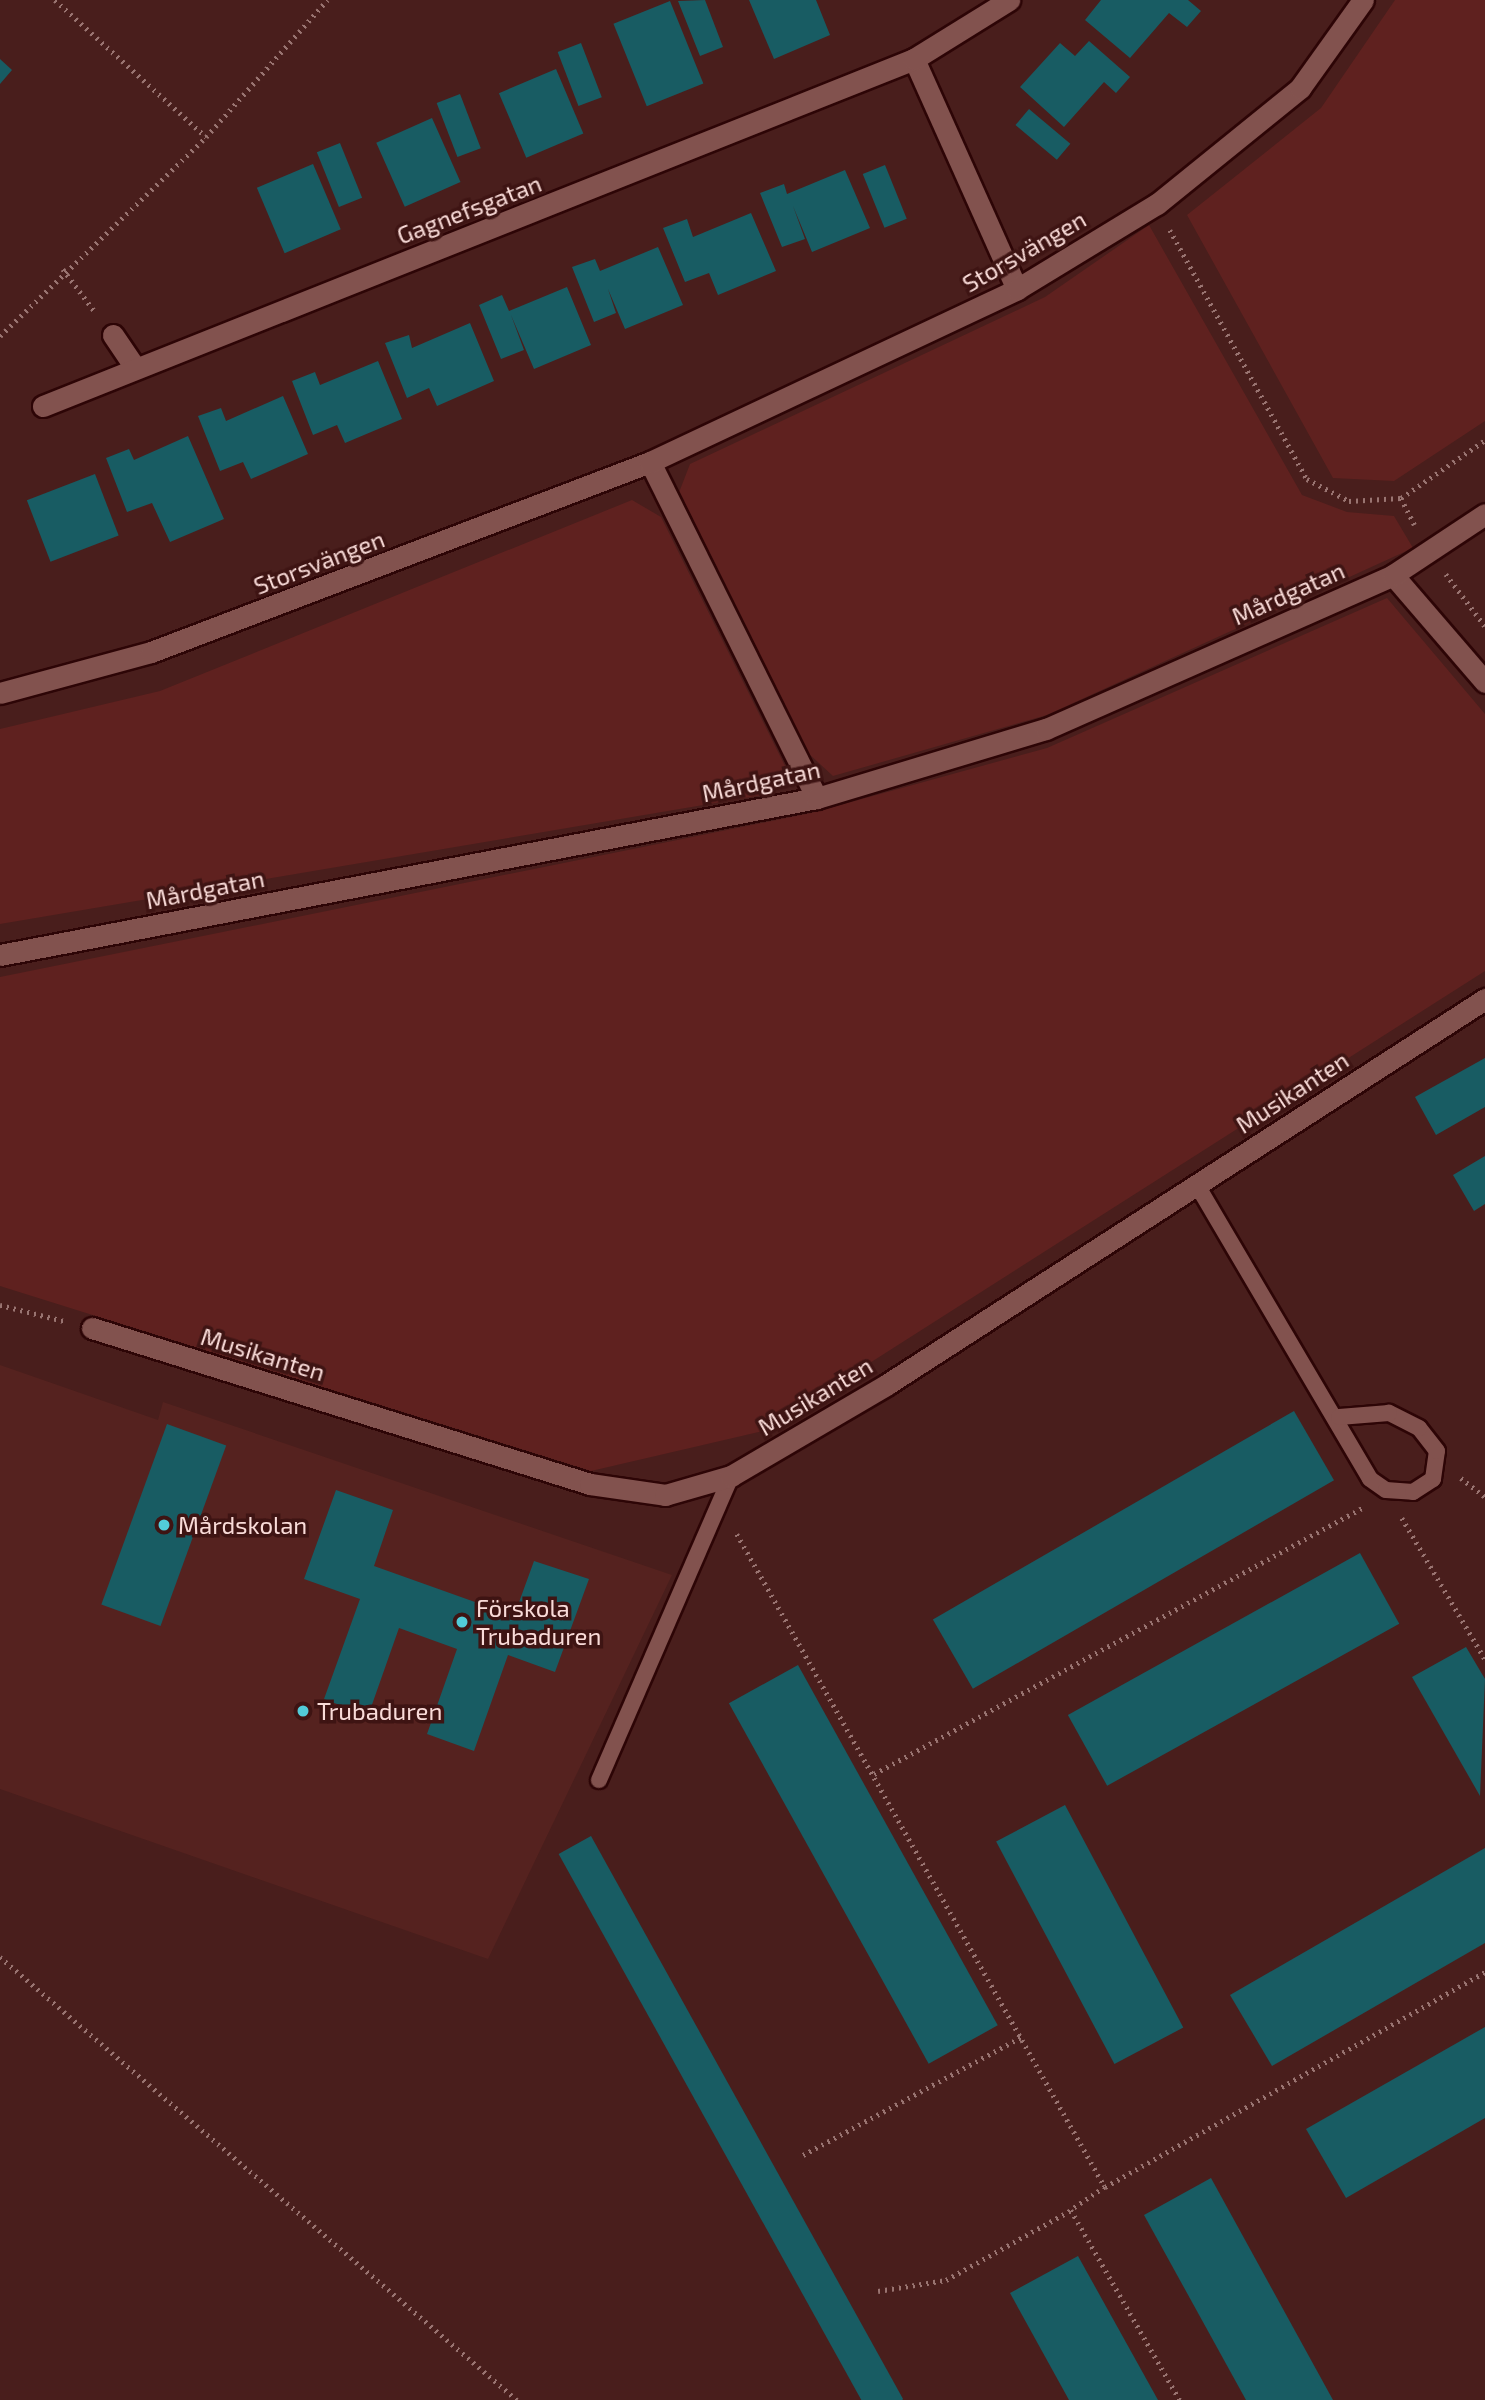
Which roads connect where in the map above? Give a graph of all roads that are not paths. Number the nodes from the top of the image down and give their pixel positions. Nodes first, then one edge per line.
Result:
1 (1009, 0) edge
2 (1363, 0) edge
3 (914, 59) junction
4 (1017, 289) junction
5 (113, 335) road end
6 (134, 366) junction
7 (43, 406) dead end
8 (650, 462) junction
9 (1485, 514) edge
10 (1393, 575) junction
11 (1485, 682) edge
12 (0, 693) edge
13 (817, 798) junction
14 (0, 955) edge
15 (1485, 999) edge
16 (1197, 1185) junction
17 (92, 1328) road end
18 (1339, 1417) junction
19 (731, 1476) junction
20 (599, 1780) dead end

1 - 3 street, Gagnefsgatan
2 - 4 street, Storsvängen
3 - 4 street
3 - 6 street, Gagnefsgatan
4 - 8 street, Storsvängen
5 - 6 street
6 - 7 street, Gagnefsgatan
8 - 12 street, Storsvängen
8 - 13 street
9 - 10 street, Mårdgatan
10 - 11 street
10 - 13 street, Mårdgatan
13 - 14 street, Mårdgatan
15 - 16 street, Musikanten
16 - 18 lane
16 - 19 street, Musikanten
17 - 19 street, Musikanten
18 - 18 lane
19 - 20 lane

